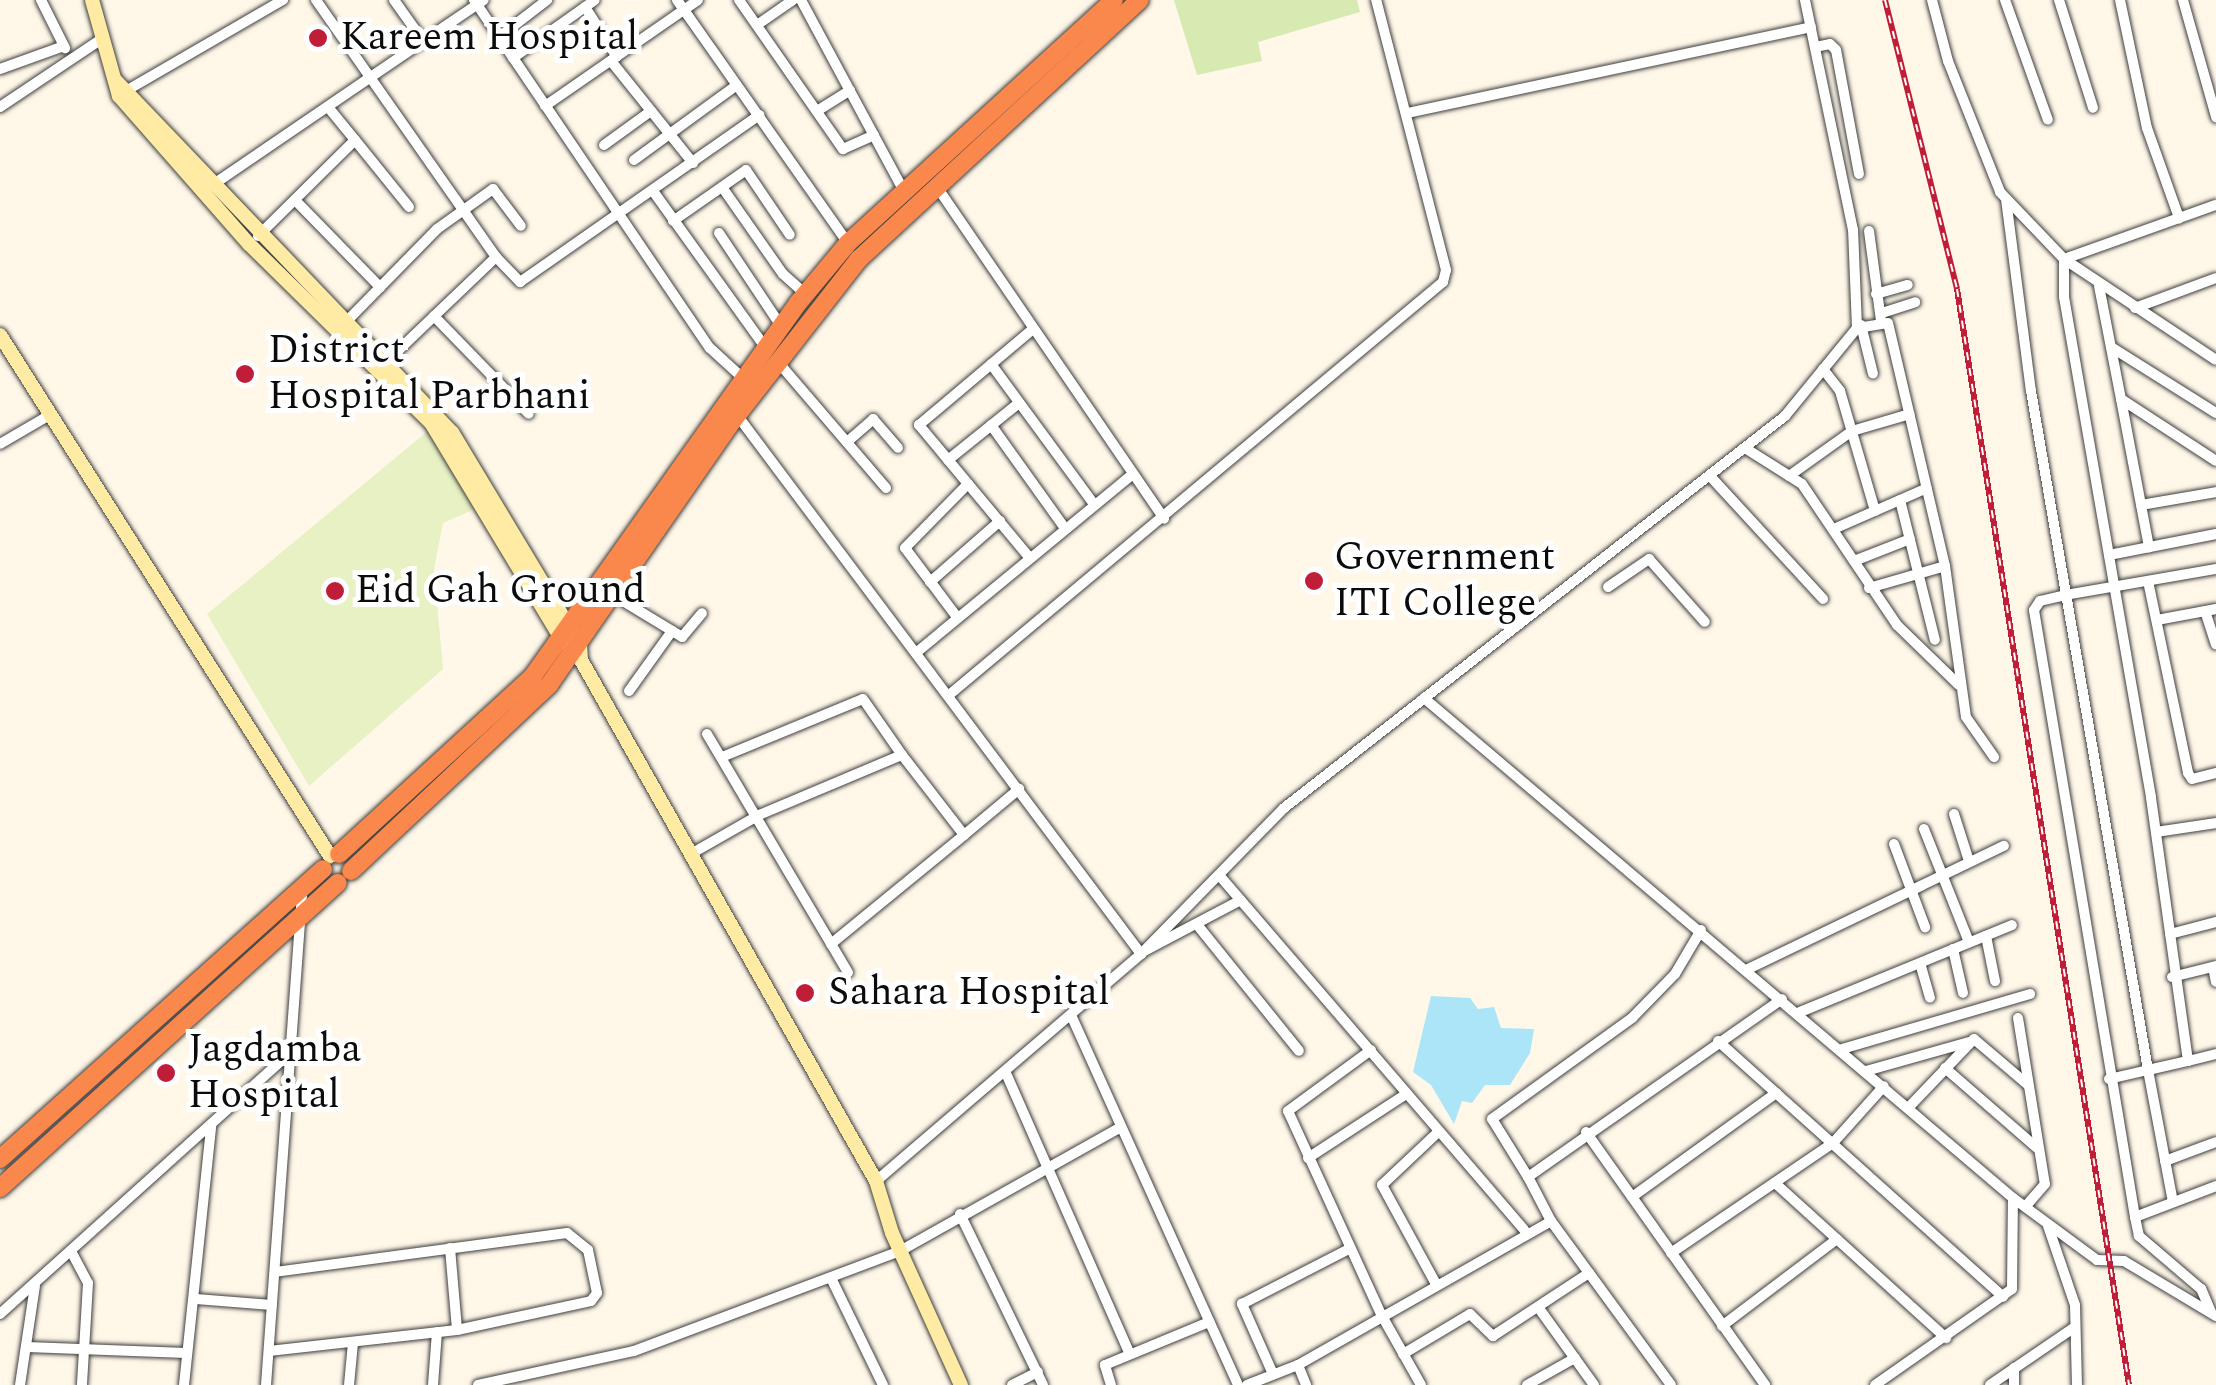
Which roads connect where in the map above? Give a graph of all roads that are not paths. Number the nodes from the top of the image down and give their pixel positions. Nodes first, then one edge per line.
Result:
1 (41, 0) edge
2 (92, 0) edge
3 (283, 0) edge
4 (316, 0) edge
5 (394, 0) edge
6 (546, 0) edge
7 (698, 0) edge
8 (740, 0) edge
9 (793, 0) edge
10 (801, 0) edge
11 (1114, 0) edge
12 (1140, 0) edge
13 (1376, 0) edge
14 (1805, 0) edge
15 (1932, 0) edge
16 (2005, 0) edge
17 (2059, 0) edge
18 (2120, 0) edge
19 (2183, 0) edge
20 (478, 2) edge
21 (590, 4) edge
22 (681, 5) edge
23 (756, 24) junction
24 (1811, 27) junction
25 (499, 37) junction
26 (103, 38) junction
27 (424, 42) junction
28 (64, 46) junction
29 (1815, 47) junction
30 (513, 58) junction
31 (614, 59) junction
32 (70, 60) junction
33 (0, 69) edge
34 (370, 78) junction
35 (737, 85) junction
36 (122, 88) junction
37 (850, 90) junction
38 (545, 106) junction
39 (0, 107) edge
40 (328, 107) junction
41 (2093, 108) dead end
42 (651, 111) junction
43 (817, 112) junction
44 (1407, 113) junction
45 (758, 115) junction
46 (2216, 117) edge
47 (2048, 120) dead end
48 (670, 134) junction
49 (874, 135) junction
50 (355, 140) junction
51 (604, 145) dead end
52 (634, 160) dead end
53 (693, 162) junction
54 (1859, 174) dead end
55 (722, 187) junction
56 (208, 188) junction
57 (921, 189) junction
58 (653, 191) junction
59 (2006, 199) junction
60 (294, 200) junction
61 (2216, 205) edge
62 (409, 206) dead end
63 (462, 209) junction
64 (619, 216) junction
65 (2179, 218) junction
66 (673, 221) junction
67 (521, 226) dead end
68 (1869, 231) dead end
69 (720, 233) dead end
70 (790, 235) dead end
71 (255, 238) junction
72 (848, 243) junction
73 (496, 257) junction
74 (2064, 260) junction
75 (2216, 278) edge
76 (1908, 285) dead end
77 (2098, 286) junction
78 (380, 287) junction
79 (805, 294) junction
80 (1876, 294) junction
81 (1915, 302) dead end
82 (2134, 308) junction
83 (434, 316) junction
84 (1881, 317) junction
85 (342, 326) junction
86 (782, 326) junction
87 (1859, 326) junction
88 (1032, 330) junction
89 (0, 334) edge
90 (2110, 347) junction
91 (772, 354) junction
92 (2213, 355) edge
93 (388, 359) junction
94 (991, 364) junction
95 (1823, 369) junction
96 (377, 372) junction
97 (1873, 374) dead end
98 (750, 384) junction
99 (2121, 399) junction
100 (1019, 403) junction
101 (732, 409) junction
102 (2216, 413) edge
103 (530, 414) dead end
104 (1910, 414) junction
105 (48, 416) junction
106 (991, 425) junction
107 (1852, 431) junction
108 (846, 442) junction
109 (0, 444) edge
110 (898, 448) dead end
111 (1745, 448) junction
112 (948, 460) junction
113 (2216, 461) edge
114 (1132, 474) junction
115 (1710, 476) junction
116 (1788, 476) junction
117 (968, 484) junction
118 (886, 488) dead end
119 (1927, 488) junction
120 (2216, 492) edge
121 (1900, 500) junction
122 (1093, 503) junction
123 (2141, 505) junction
124 (1875, 511) junction
125 (1164, 520) junction
126 (1000, 522) junction
127 (1064, 527) junction
128 (1836, 528) junction
129 (2216, 534) edge
130 (1910, 540) junction
131 (2149, 547) junction
132 (1618, 549) junction
133 (2109, 554) junction
134 (1029, 557) junction
135 (1854, 561) junction
136 (1945, 566) junction
137 (2216, 568) edge
138 (1633, 570) junction
139 (1918, 574) junction
140 (2148, 580) junction
141 (930, 582) junction
142 (2114, 586) junction
143 (1608, 587) dead end
144 (1869, 588) junction
145 (613, 595) junction
146 (2065, 596) junction
147 (1823, 599) dead end
148 (2210, 610) edge
149 (702, 613) dead end
150 (957, 616) junction
151 (2157, 620) junction
152 (1704, 622) dead end
153 (672, 631) junction
154 (1935, 640) dead end
155 (2216, 644) edge
156 (573, 646) junction
157 (916, 652) junction
158 (1960, 686) junction
159 (629, 691) dead end
160 (949, 695) junction
161 (1424, 698) junction
162 (706, 734) dead end
163 (902, 755) junction
164 (722, 757) junction
165 (1994, 757) dead end
166 (2216, 772) edge
167 (1019, 788) junction
168 (1954, 814) dead end
169 (758, 816) junction
170 (2216, 823) edge
171 (1924, 830) dead end
172 (2156, 832) junction
173 (964, 835) junction
174 (1894, 844) dead end
175 (2004, 846) dead end
176 (689, 854) junction
177 (331, 860) junction
178 (1969, 860) junction
179 (1219, 875) junction
180 (1939, 875) junction
181 (344, 877) junction
182 (304, 886) junction
183 (1908, 890) junction
184 (1240, 900) junction
185 (305, 912) junction
186 (2216, 922) edge
187 (2012, 925) dead end
188 (1199, 927) junction
189 (1925, 927) dead end
190 (1701, 930) junction
191 (2170, 934) junction
192 (1986, 936) junction
193 (1969, 942) junction
194 (832, 944) junction
195 (1953, 949) junction
196 (1143, 952) junction
197 (1920, 963) junction
198 (2214, 967) edge
199 (1748, 969) junction
200 (848, 972) dead end
201 (2172, 977) junction
202 (1996, 981) dead end
203 (2216, 982) edge
204 (1963, 993) dead end
205 (2030, 994) dead end
206 (1930, 998) dead end
207 (1782, 999) junction
208 (1800, 1012) junction
209 (1071, 1014) junction
210 (2018, 1018) dead end
211 (1718, 1041) junction
212 (1970, 1042) junction
213 (1842, 1049) junction
214 (293, 1050) junction
215 (1300, 1050) dead end
216 (1371, 1050) junction
217 (2216, 1054) edge
218 (2188, 1061) junction
219 (1945, 1068) junction
220 (2148, 1070) junction
221 (1005, 1071) junction
222 (1866, 1071) junction
223 (2109, 1079) junction
224 (1884, 1086) junction
225 (2029, 1086) junction
226 (1776, 1092) junction
227 (1406, 1094) junction
228 (1909, 1106) junction
229 (211, 1126) junction
230 (1122, 1128) junction
231 (1586, 1132) junction
232 (1437, 1133) junction
233 (2216, 1142) edge
234 (1833, 1143) junction
235 (2038, 1149) junction
236 (1308, 1158) junction
237 (0, 1160) edge
238 (2165, 1161) junction
239 (1049, 1164) junction
240 (1528, 1177) junction
241 (876, 1182) junction
242 (1775, 1183) junction
243 (2216, 1186) edge
244 (0, 1188) edge
245 (1632, 1197) junction
246 (2012, 1198) junction
247 (2173, 1202) junction
248 (2025, 1207) junction
249 (960, 1214) junction
250 (2135, 1217) junction
251 (1550, 1221) junction
252 (2048, 1225) junction
253 (1524, 1230) junction
254 (1836, 1239) junction
255 (450, 1248) junction
256 (1349, 1249) junction
257 (902, 1250) junction
258 (72, 1253) junction
259 (1671, 1253) junction
260 (276, 1272) junction
261 (1588, 1273) junction
262 (831, 1278) junction
263 (35, 1284) junction
264 (1436, 1284) junction
265 (2216, 1287) edge
266 (2201, 1289) junction
267 (2003, 1296) junction
268 (196, 1299) junction
269 (272, 1306) junction
270 (1538, 1307) junction
271 (0, 1314) edge
272 (2214, 1314) edge
273 (1382, 1316) junction
274 (1208, 1322) junction
275 (1722, 1326) junction
276 (2074, 1328) junction
277 (457, 1330) junction
278 (437, 1332) junction
279 (1946, 1338) junction
280 (353, 1343) junction
281 (27, 1348) junction
282 (86, 1348) junction
283 (269, 1351) junction
284 (1129, 1352) junction
285 (186, 1353) junction
286 (1403, 1354) junction
287 (1574, 1358) junction
288 (1298, 1364) junction
289 (2014, 1368) junction
290 (1038, 1372) junction
291 (1273, 1374) junction
292 (20, 1385) edge
293 (82, 1385) edge
294 (184, 1385) edge
295 (266, 1385) edge
296 (349, 1385) edge
297 (433, 1385) edge
298 (478, 1385) edge
299 (883, 1385) edge
300 (961, 1385) edge
301 (1012, 1385) edge
302 (1043, 1385) edge
303 (1111, 1385) edge
304 (1238, 1385) edge
305 (1247, 1385) edge
306 (1306, 1385) edge
307 (1420, 1385) edge
308 (1529, 1385) edge
309 (1594, 1385) edge
310 (1671, 1385) edge
311 (1765, 1385) edge
312 (1876, 1385) edge
313 (1990, 1385) edge
314 (2014, 1385) edge
315 (2077, 1385) edge

1 - 28 street
2 - 26 street
3 - 36 street
4 - 34 street
5 - 27 street
6 - 25 street
7 - 22 street
8 - 23 street
9 - 23 street
10 - 37 street
11 - 57 highway
12 - 57 highway
13 - 44 street
14 - 24 street
15 - 59 street
16 - 47 street
17 - 41 street
18 - 65 street
19 - 46 street
20 - 25 street
20 - 27 street
21 - 30 street
21 - 31 street
22 - 31 street
22 - 35 street
23 - 43 street
24 - 29 street
24 - 44 street
25 - 30 street
26 - 32 street
26 - 36 street
27 - 34 street
28 - 32 street
28 - 33 street
29 - 54 street
29 - 87 street
30 - 38 street
31 - 38 street
31 - 42 street
32 - 39 street
34 - 40 street
34 - 63 street
35 - 45 street
35 - 48 street
36 - 56 street
37 - 43 street
37 - 49 street
38 - 64 street
40 - 50 street
40 - 56 street
42 - 48 street
42 - 51 street
43 - 49 street
44 - 125 street
45 - 53 street
45 - 72 street
48 - 52 street
48 - 53 street
49 - 57 street
50 - 60 street
50 - 62 street
53 - 58 street
55 - 66 street
55 - 70 street
55 - 79 street
56 - 71 street
57 - 72 highway
57 - 88 street
57 - 91 highway
58 - 64 street
58 - 66 street
59 - 74 street
59 - 146 street
60 - 71 street
60 - 78 street
61 - 65 street
63 - 67 street
63 - 73 street
63 - 78 street
64 - 73 street
64 - 98 street
65 - 74 street
66 - 91 street
68 - 80 street
69 - 86 street
71 - 85 street
72 - 79 highway
73 - 83 street
74 - 77 street
74 - 133 street
75 - 82 street
76 - 80 street
77 - 82 street
77 - 90 street
78 - 85 street
79 - 86 highway
80 - 84 street
81 - 84 street
82 - 92 street
83 - 93 street
83 - 103 street
84 - 87 street
84 - 104 street
85 - 93 street
85 - 96 street
86 - 91 highway
87 - 95 street
87 - 97 street
88 - 94 street
88 - 114 street
89 - 105 street
90 - 99 street
90 - 102 street
91 - 98 highway
91 - 108 street
93 - 96 street
93 - 156 street
94 - 100 street
94 - 112 street
95 - 107 street
95 - 111 street
96 - 156 street
98 - 101 highway
99 - 113 street
99 - 123 street
100 - 106 street
100 - 122 street
101 - 145 highway
101 - 156 highway
101 - 157 street
104 - 107 street
104 - 119 street
105 - 109 street
105 - 177 street
106 - 112 street
106 - 127 street
107 - 116 street
107 - 124 street
108 - 110 street
108 - 118 street
111 - 115 street
111 - 116 street
112 - 117 street
114 - 122 street
114 - 125 street
115 - 132 street
115 - 147 street
116 - 128 street
117 - 126 street
117 - 141 street
119 - 121 street
119 - 136 street
120 - 123 street
121 - 124 street
121 - 130 street
122 - 127 street
123 - 131 street
124 - 128 street
125 - 160 street
126 - 134 street
126 - 141 street
127 - 134 street
128 - 135 street
129 - 131 street
130 - 135 street
130 - 139 street
131 - 133 street
132 - 138 street
132 - 161 street
133 - 142 street
134 - 150 street
135 - 144 street
136 - 139 street
136 - 158 street
137 - 140 street
138 - 143 street
138 - 152 street
139 - 144 street
139 - 154 street
140 - 142 street
140 - 151 street
141 - 150 street
142 - 146 street
142 - 172 street
144 - 158 street
145 - 153 street
145 - 156 highway
146 - 220 street
146 - 223 street
148 - 151 street
148 - 155 street
149 - 153 street
150 - 157 street
151 - 166 street
153 - 159 street
156 - 176 street
156 - 177 highway
156 - 181 highway
157 - 160 street
158 - 165 street
160 - 167 street
161 - 179 street
161 - 190 street
162 - 164 street
163 - 164 street
163 - 169 street
163 - 173 street
164 - 169 street
167 - 173 street
167 - 196 street
168 - 178 street
169 - 176 street
169 - 194 street
170 - 172 street
171 - 180 street
172 - 191 street
173 - 194 street
174 - 183 street
175 - 178 street
176 - 241 street
177 - 181 highway
177 - 182 highway
178 - 180 street
179 - 184 street
179 - 196 street
180 - 183 street
180 - 193 street
181 - 185 highway
182 - 185 street
182 - 237 highway
183 - 189 street
183 - 199 street
184 - 188 street
184 - 216 street
185 - 214 street
185 - 244 highway
186 - 191 street
187 - 192 street
188 - 196 street
188 - 215 street
190 - 199 street
190 - 240 street
191 - 201 street
192 - 193 street
192 - 202 street
193 - 195 street
194 - 200 street
195 - 197 street
195 - 204 street
196 - 209 street
197 - 206 street
197 - 208 street
198 - 201 street
198 - 203 street
199 - 207 street
201 - 218 street
205 - 213 street
207 - 208 street
207 - 211 street
208 - 213 street
209 - 221 street
209 - 230 street
210 - 225 street
211 - 226 street
211 - 231 street
212 - 219 street
212 - 222 street
212 - 225 street
213 - 222 street
214 - 229 street
214 - 260 street
216 - 227 street
216 - 236 street
217 - 218 street
218 - 220 street
219 - 228 street
219 - 235 street
220 - 223 street
220 - 238 street
221 - 239 street
221 - 241 street
222 - 224 street
223 - 250 street
224 - 228 street
224 - 234 street
225 - 235 street
226 - 234 street
226 - 245 street
227 - 232 street
227 - 236 street
228 - 246 street
229 - 258 street
229 - 268 street
230 - 239 street
230 - 274 street
231 - 240 street
231 - 245 street
232 - 253 street
232 - 264 street
233 - 238 street
234 - 242 street
234 - 267 street
235 - 248 street
236 - 256 street
238 - 247 street
239 - 249 street
239 - 284 street
240 - 251 street
241 - 257 street
242 - 254 street
242 - 259 street
243 - 247 street
245 - 259 street
246 - 248 street
246 - 267 street
247 - 250 street
248 - 252 street
249 - 257 street
249 - 290 street
250 - 266 street
251 - 253 street
251 - 261 street
252 - 272 street
252 - 276 street
253 - 264 street
254 - 275 street
254 - 279 street
255 - 260 street
255 - 277 street
255 - 277 street
256 - 273 street
256 - 291 street
257 - 262 street
257 - 300 street
258 - 263 street
258 - 282 street
259 - 275 street
260 - 269 street
261 - 270 street
261 - 310 street
262 - 298 street
262 - 299 street
263 - 271 street
263 - 281 street
264 - 273 street
265 - 266 street
266 - 272 street
267 - 279 street
268 - 269 street
268 - 285 street
269 - 283 street
270 - 286 street
270 - 287 street
273 - 286 street
273 - 288 street
274 - 284 street
274 - 304 street
275 - 311 street
276 - 289 street
276 - 315 street
277 - 278 street
278 - 280 street
278 - 297 street
279 - 312 street
280 - 283 street
280 - 296 street
281 - 282 street
281 - 292 street
282 - 285 street
282 - 293 street
283 - 295 street
284 - 303 street
285 - 294 street
286 - 307 street
287 - 308 street
287 - 309 street
288 - 291 street
288 - 306 street
289 - 313 street
289 - 314 street
290 - 301 street
290 - 302 street
291 - 305 street

